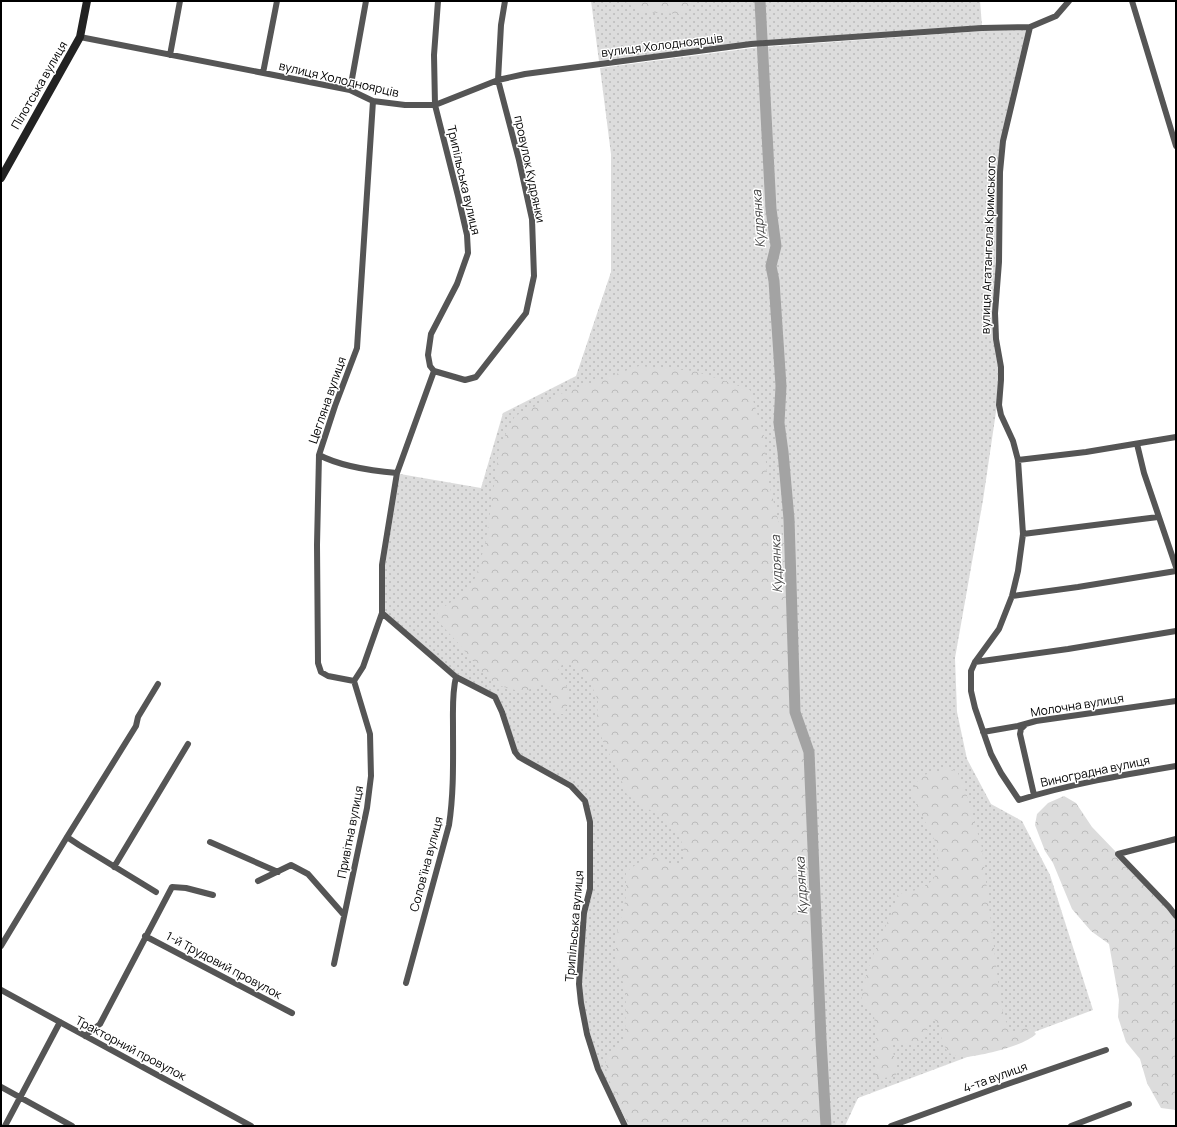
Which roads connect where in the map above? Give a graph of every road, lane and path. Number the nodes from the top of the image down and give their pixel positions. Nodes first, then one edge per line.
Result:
1 (87, 1) edge
2 (180, 1) edge
3 (277, 1) edge
4 (366, 1) edge
5 (438, 1) edge
6 (504, 1) edge
7 (1068, 1) edge
8 (1132, 1) edge
9 (1030, 27) junction
10 (80, 37) junction
11 (170, 55) junction
12 (263, 72) junction
13 (498, 80) junction
14 (350, 90) junction
15 (373, 101) junction
16 (435, 105) junction
17 (1176, 146) edge
18 (1, 178) edge
19 (434, 371) junction
20 (1176, 437) edge
21 (1137, 444) junction
22 (319, 455) junction
23 (1018, 460) junction
24 (397, 474) junction
25 (1158, 517) junction
26 (1023, 534) junction
27 (1176, 567) edge
28 (1176, 571) edge
29 (1012, 596) junction
30 (382, 613) junction
31 (1176, 632) edge
32 (975, 662) junction
33 (456, 677) junction
34 (354, 681) junction
35 (158, 684) dead end
36 (1176, 701) edge
37 (1025, 725) junction
38 (983, 732) junction
39 (188, 744) dead end
40 (1176, 766) edge
41 (1034, 795) junction
42 (1019, 800) joint
43 (67, 837) junction
44 (1176, 839) edge
45 (210, 842) dead end
46 (114, 866) junction
47 (278, 872) junction
48 (258, 881) dead end
49 (156, 892) dead end
50 (212, 895) dead end
51 (1176, 904) edge
52 (1169, 906) junction
53 (344, 915) junction
54 (1176, 916) edge
55 (145, 936) junction
56 (1, 946) edge
57 (334, 964) dead end
58 (406, 983) dead end
59 (1, 990) edge
60 (292, 1013) dead end
61 (60, 1022) junction
62 (85, 1036) junction
63 (1106, 1050) dead end
64 (1, 1088) edge
65 (21, 1098) junction
66 (1129, 1104) dead end
67 (5, 1126) edge
68 (72, 1126) edge
69 (252, 1126) edge
70 (625, 1126) edge
71 (891, 1126) edge
72 (1071, 1126) edge

1 - 10 street, Пілотська вулиця
2 - 11 street
3 - 12 street
4 - 14 street
5 - 16 street, Трипільська вулиця
6 - 13 street, провулок Кудрянки
7 - 9 street
8 - 17 street
9 - 13 street, вулиця Холодноярців
9 - 23 street, вулиця Агатангела Кримського
10 - 11 street, вулиця Холодноярців
10 - 18 street, Пілотська вулиця
11 - 12 street, вулиця Холодноярців
12 - 14 street, вулиця Холодноярців
13 - 16 street, вулиця Холодноярців
13 - 19 street, провулок Кудрянки
14 - 15 street, вулиця Холодноярців
15 - 16 street, вулиця Холодноярців
15 - 22 street, Цегляна вулиця
16 - 19 street, Трипільська вулиця
19 - 24 street
20 - 21 street
21 - 23 street
21 - 25 street
22 - 24 street
22 - 34 street, Цегляна вулиця
23 - 26 street, вулиця Агатангела Кримського
24 - 30 street
25 - 26 street
25 - 27 street
26 - 29 street, вулиця Агатангела Кримського
28 - 29 street
29 - 32 street, вулиця Агатангела Кримського
30 - 33 street, Трипільська вулиця
30 - 34 street
31 - 32 street
32 - 38 street, вулиця Агатангела Кримського
33 - 58 street, Соловʼїна вулиця
33 - 70 street, Трипільська вулиця
34 - 53 street, Привітна вулиця
35 - 43 street
36 - 37 street, Молочна вулиця
37 - 38 street, Молочна вулиця
37 - 41 street
38 - 42 street, вулиця Агатангела Кримського
39 - 46 street
40 - 41 street, Виноградна вулиця
41 - 42 street, Виноградна вулиця
43 - 46 street
43 - 56 street
44 - 52 street
45 - 47 street
46 - 49 street
47 - 48 street
47 - 53 street
50 - 55 street
51 - 52 street
52 - 54 street
53 - 57 street, Привітна вулиця
55 - 60 street, 1-й Трудовий провулок
55 - 62 street
59 - 61 street, Тракторний провулок
61 - 62 street, Тракторний провулок
61 - 65 street
62 - 69 street, Тракторний провулок
63 - 71 street, 4-та вулиця
64 - 65 street
65 - 67 street
65 - 68 street
66 - 72 street

